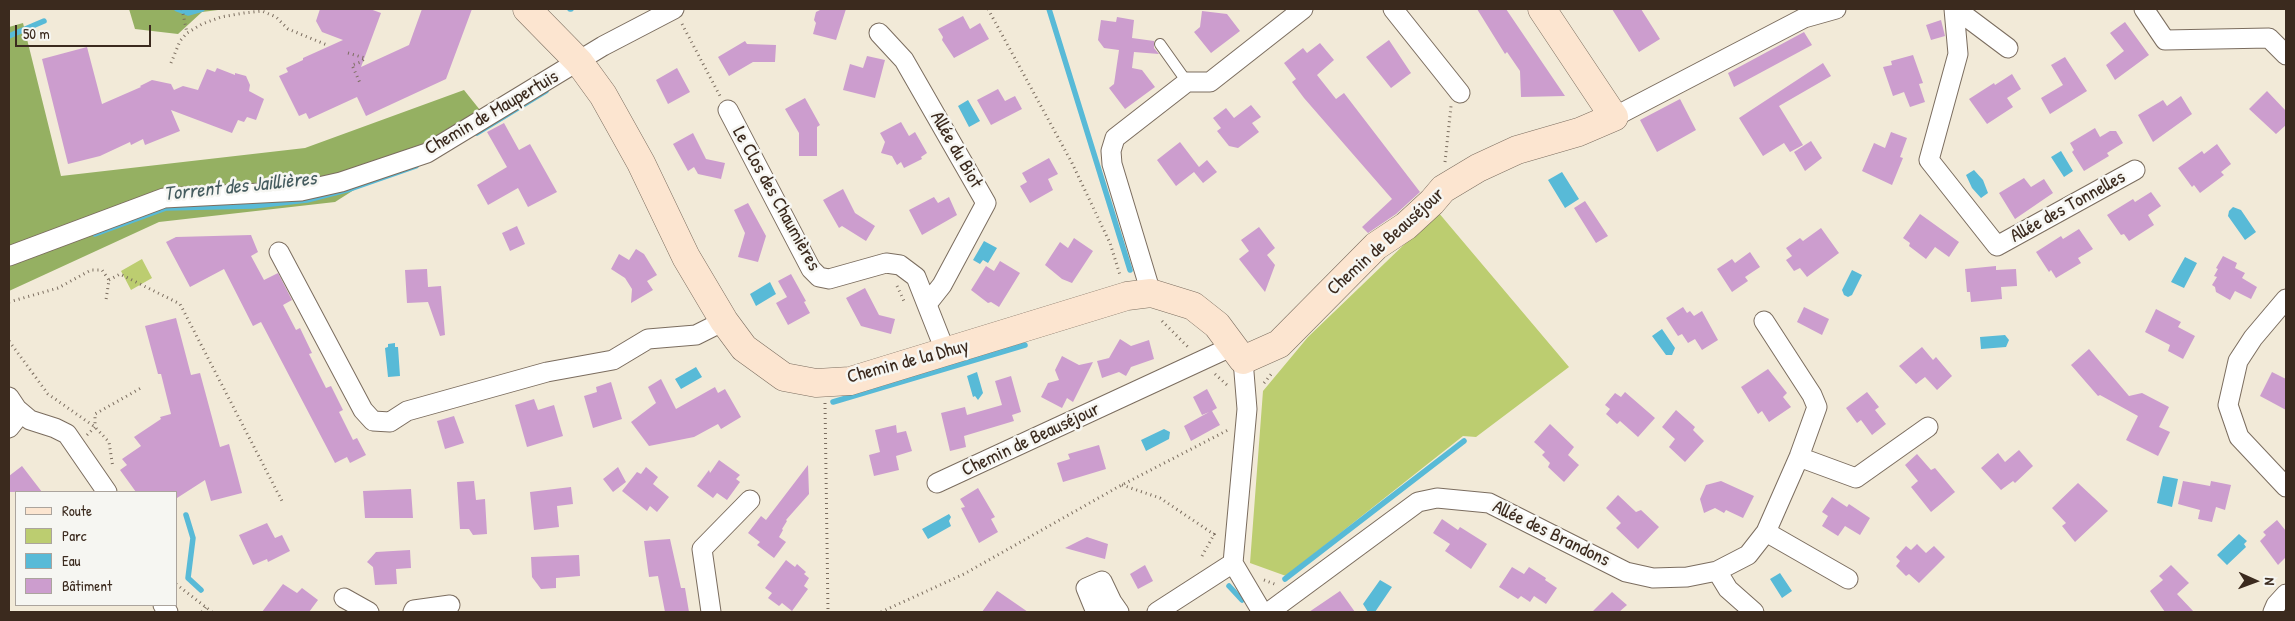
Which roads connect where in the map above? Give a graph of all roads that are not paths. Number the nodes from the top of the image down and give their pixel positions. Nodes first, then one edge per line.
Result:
1 (528, 9) edge
2 (1303, 9) edge
3 (1393, 9) edge
4 (1542, 9) edge
5 (1836, 9) edge
6 (1955, 9) edge
7 (2144, 9) edge
8 (678, 17) edge
9 (879, 33) dead end
10 (1160, 44) dead end
11 (2008, 48) dead end
12 (2286, 55) edge
13 (579, 62) junction
14 (1187, 82) junction
15 (1460, 93) road end
16 (728, 110) road end
17 (1614, 117) junction
18 (2135, 170) dead end
19 (279, 252) dead end
20 (9, 256) edge
21 (1152, 293) junction
22 (2286, 299) edge
23 (927, 304) junction
24 (724, 321) junction
25 (1764, 321) dead end
26 (946, 353) junction
27 (1238, 353) junction
28 (9, 397) edge
29 (21, 413) junction
30 (1928, 427) dead end
31 (9, 428) edge
32 (1799, 457) junction
33 (938, 483) dead end
34 (2286, 487) edge
35 (105, 491) edge
36 (750, 500) dead end
37 (1766, 532) junction
38 (1232, 563) junction
39 (1716, 571) junction
40 (1848, 579) dead end
41 (2286, 594) edge
42 (344, 598) dead end
43 (450, 604) dead end
44 (369, 612) edge
45 (413, 612) edge
46 (711, 612) edge
47 (1157, 612) edge
48 (1262, 612) edge
49 (1269, 612) edge
50 (1754, 612) edge
51 (2273, 612) edge

1 - 13 street, Chemin de la Dhuy
2 - 14 street
3 - 15 street
4 - 17 street
5 - 17 street, Chemin de Beauséjour
6 - 11 street
6 - 18 street, Allée des Tonnelles
7 - 12 street
8 - 13 street, Chemin de Maupertuis
9 - 23 street, Allée du Biot
10 - 14 lane
13 - 20 street, Chemin de Maupertuis
13 - 24 street, Chemin de la Dhuy
14 - 21 street
16 - 23 street, Le Clos des Chaumières
17 - 27 street, Chemin de Beauséjour
19 - 24 street
21 - 26 street, Chemin de la Dhuy
21 - 27 street, Chemin de la Dhuy
22 - 34 street
23 - 26 street
24 - 26 street, Chemin de la Dhuy
25 - 32 street, Allée des Brandons
27 - 33 street, Chemin de Beauséjour
27 - 38 street
28 - 29 street
29 - 31 street
29 - 35 street
30 - 32 street
32 - 37 street, Allée des Brandons
36 - 46 street
37 - 39 street, Allée des Brandons
37 - 40 street
38 - 47 street
38 - 48 street
39 - 49 street, Allée des Brandons
39 - 50 street
41 - 51 street
42 - 44 street
43 - 45 street

